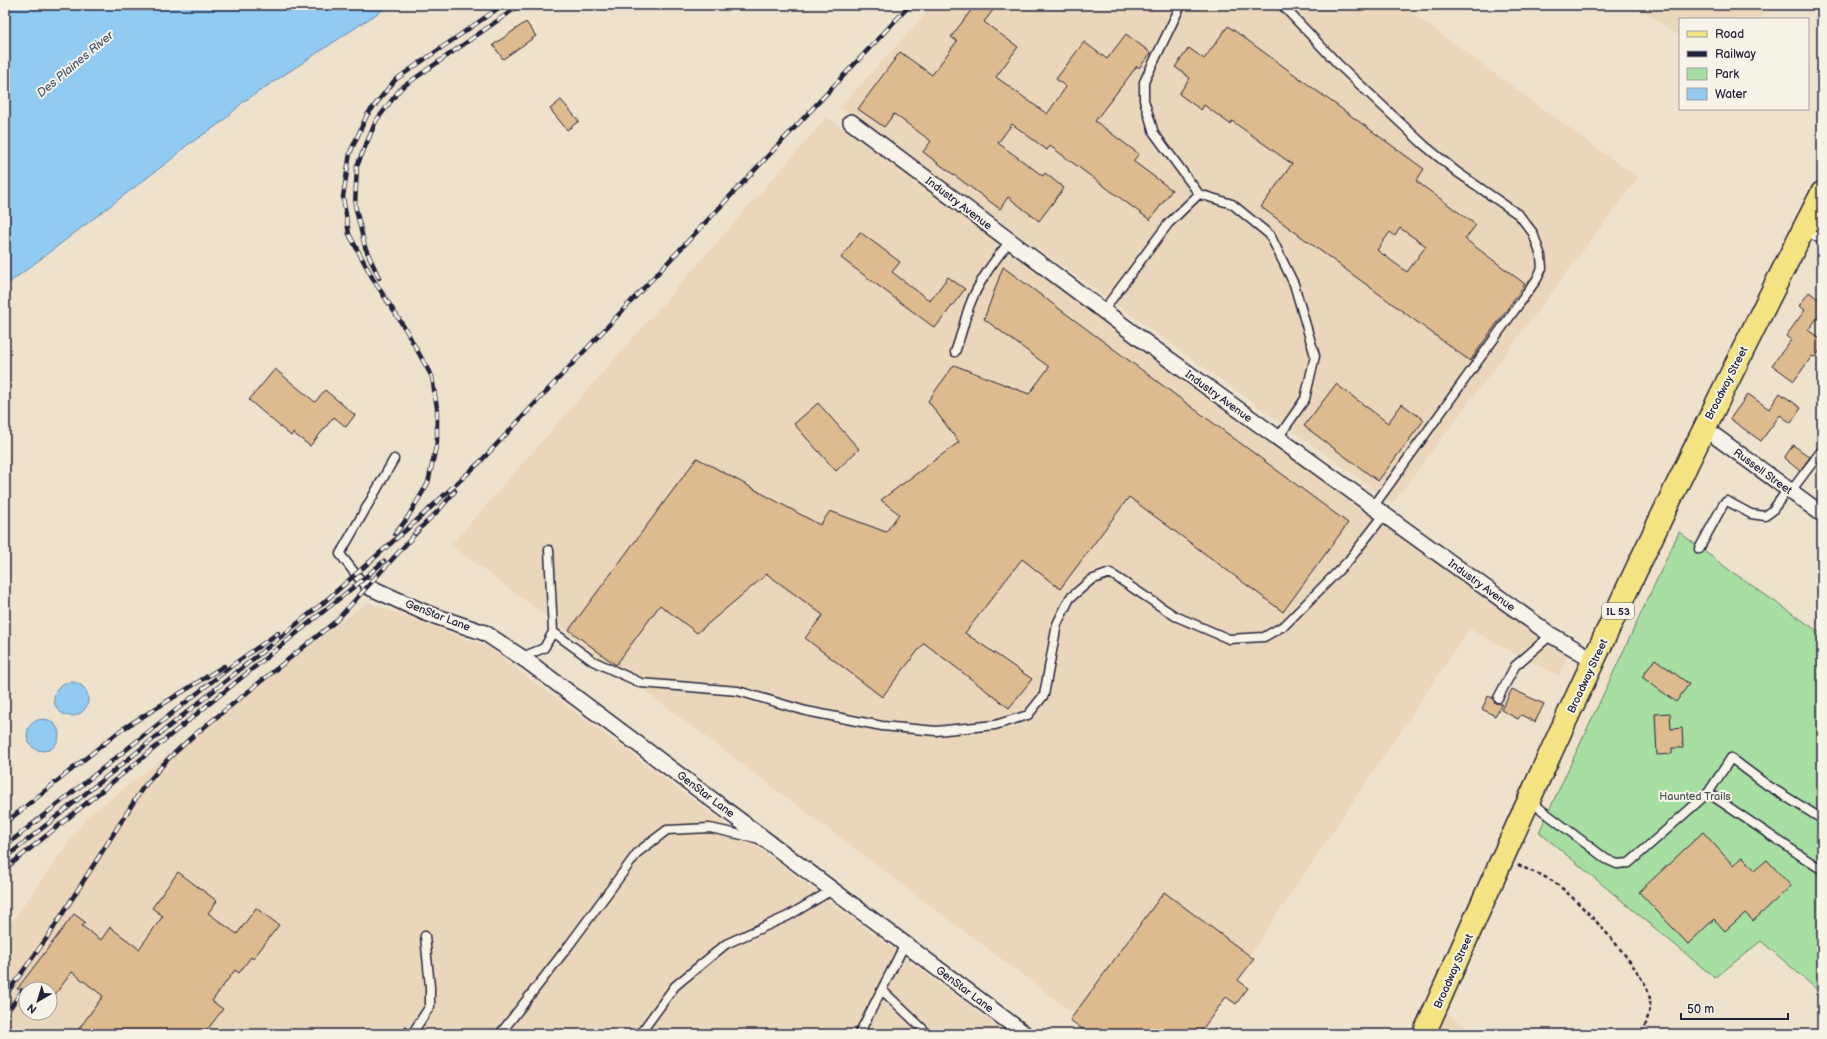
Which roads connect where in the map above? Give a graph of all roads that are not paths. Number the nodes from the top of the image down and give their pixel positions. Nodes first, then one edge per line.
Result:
1 (1181, 5) edge
2 (1282, 5) edge
3 (851, 122) dead end
4 (1822, 193) edge
5 (1199, 194) junction
6 (1812, 235) edge
7 (1010, 241) junction
8 (1103, 311) junction
9 (956, 352) dead end
10 (1704, 428) junction
11 (1278, 438) junction
12 (1822, 450) edge
13 (394, 459) dead end
14 (1789, 490) junction
15 (1379, 511) junction
16 (1822, 514) edge
17 (1699, 549) dead end
18 (550, 550) dead end
19 (368, 587) joint
20 (553, 632) junction
21 (1551, 635) junction
22 (522, 657) junction
23 (1594, 660) junction
24 (1498, 698) dead end
25 (1708, 793) junction
26 (1530, 800) junction
27 (1822, 819) edge
28 (768, 841) junction
29 (1822, 865) edge
30 (832, 890) junction
31 (425, 936) dead end
32 (905, 944) junction
33 (882, 990) junction
34 (1429, 1032) edge
35 (412, 1034) edge
36 (500, 1034) edge
37 (640, 1034) edge
38 (859, 1034) edge
39 (925, 1034) edge
40 (1025, 1034) edge

1 - 5 lane
2 - 15 lane
3 - 7 street, Industry Avenue
4 - 6 main road, Broadway Street / IL 53
5 - 8 lane
5 - 11 lane
6 - 10 main road, Broadway Street / IL 53
7 - 8 street, Industry Avenue
7 - 9 lane
8 - 11 street, Industry Avenue
10 - 14 street, Russell Street
10 - 23 main road, Broadway Street / IL 53
11 - 15 street, Industry Avenue
12 - 14 lane
13 - 19 lane
14 - 16 street, Russell Street
14 - 17 lane
15 - 20 lane
15 - 21 street, Industry Avenue
18 - 20 lane
19 - 22 street, GenStar Lane
20 - 22 lane
21 - 23 street, Industry Avenue
21 - 24 lane
22 - 28 street, GenStar Lane
23 - 26 main road, Broadway Street / IL 53
25 - 26 lane
25 - 27 lane
25 - 29 lane
26 - 34 main road, Broadway Street / IL 53
28 - 30 street, GenStar Lane
28 - 36 lane
30 - 32 street, GenStar Lane
30 - 37 lane
31 - 35 lane
32 - 33 lane
32 - 40 street, GenStar Lane
33 - 38 lane
33 - 39 lane

